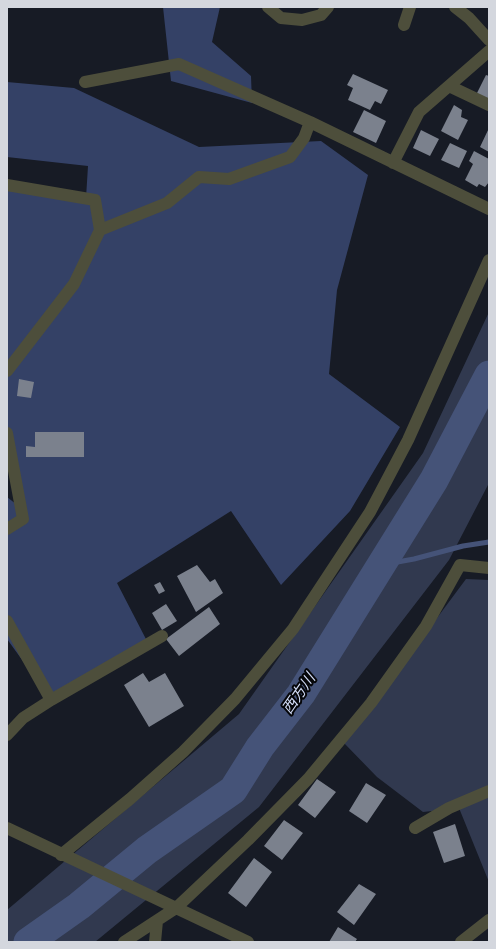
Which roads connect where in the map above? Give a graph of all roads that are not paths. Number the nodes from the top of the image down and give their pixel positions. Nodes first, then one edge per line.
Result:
1 (268, 7) edge
2 (328, 7) edge
3 (410, 7) edge
4 (455, 7) edge
5 (404, 25) dead end
6 (489, 40) edge
7 (489, 51) edge
8 (85, 82) dead end
9 (449, 86) junction
10 (489, 105) edge
11 (310, 122) junction
12 (393, 163) junction
13 (7, 185) edge
14 (489, 209) edge
15 (100, 230) junction
16 (489, 260) edge
17 (7, 371) edge
18 (7, 433) edge
19 (7, 529) edge
20 (489, 568) edge
21 (7, 621) edge
22 (162, 636) dead end
23 (51, 700) junction
24 (7, 734) edge
25 (489, 791) edge
26 (7, 828) edge
27 (415, 828) dead end
28 (66, 857) junction
29 (176, 908) junction
30 (489, 920) edge
31 (157, 921) junction
32 (124, 942) edge
33 (155, 942) edge
34 (248, 942) edge
35 (461, 942) edge

1 - 2 street
3 - 5 street
4 - 6 street
7 - 9 street
8 - 11 street
9 - 10 street
9 - 12 street
11 - 12 street
11 - 15 street
12 - 14 street
13 - 15 street
15 - 17 street
16 - 28 street
18 - 19 street
20 - 29 street
21 - 23 street
22 - 23 street
23 - 24 street
25 - 27 street
26 - 28 street
28 - 29 street
29 - 31 street
29 - 34 street
30 - 35 street
31 - 32 street
31 - 33 street

